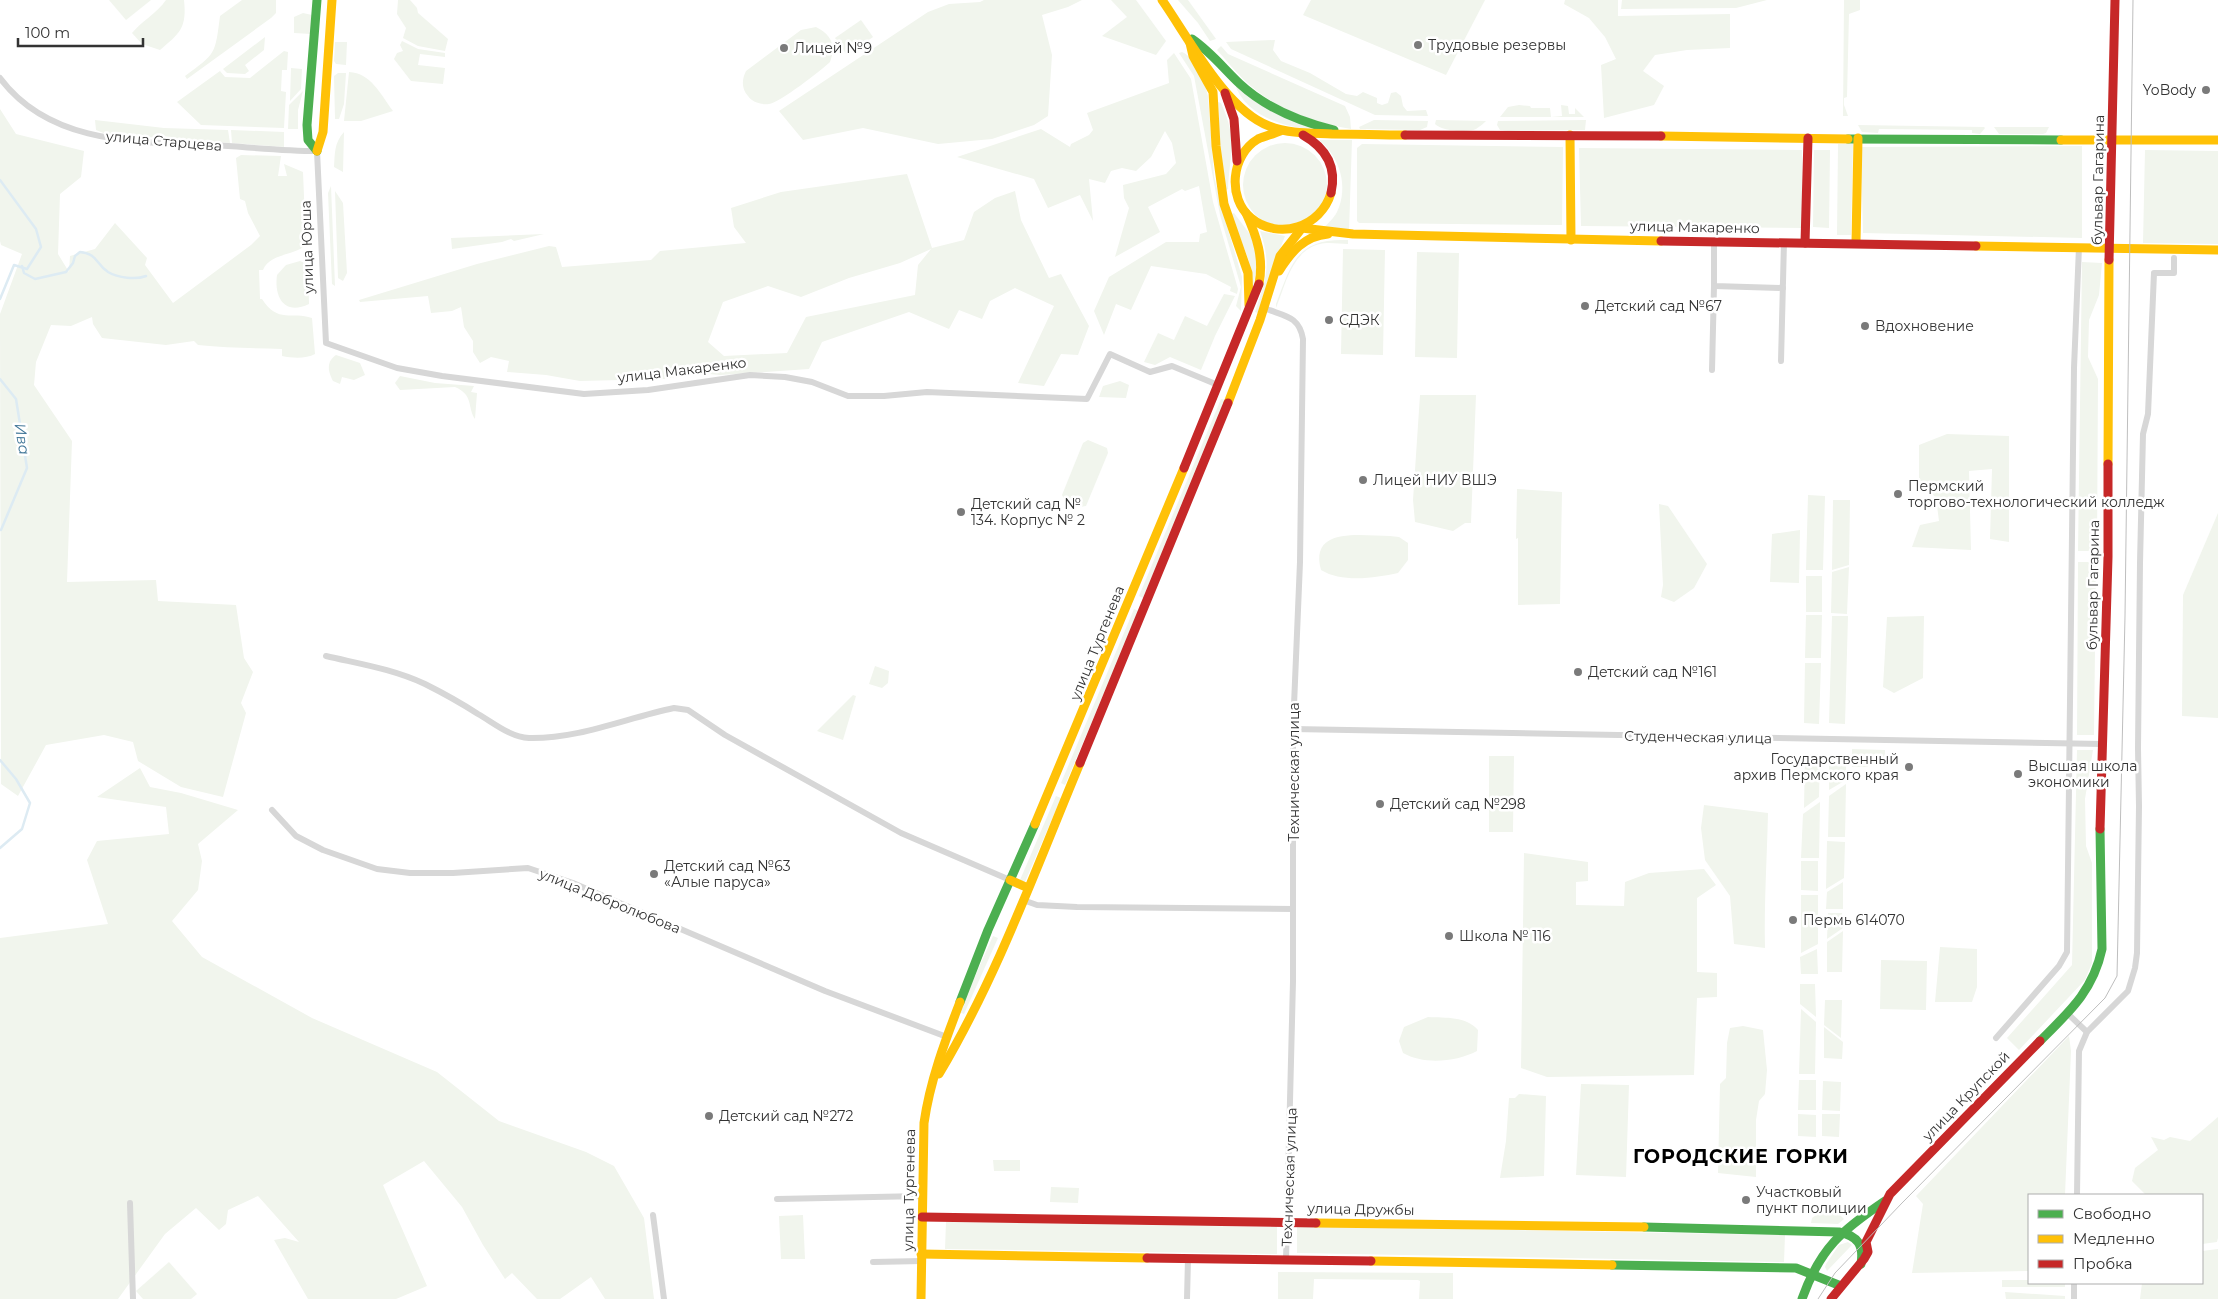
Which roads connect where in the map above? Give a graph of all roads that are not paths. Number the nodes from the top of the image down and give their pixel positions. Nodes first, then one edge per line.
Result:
1 (317, 0) edge
2 (332, 0) edge
3 (1162, 0) edge
4 (2115, 0) edge
5 (1189, 38) junction
6 (0, 78) edge
7 (1224, 90) junction
8 (1282, 130) junction
9 (1300, 133) junction
10 (1347, 133) junction
11 (1570, 135) junction
12 (1808, 138) junction
13 (1858, 138) junction
14 (2113, 139) junction
15 (2218, 140) edge
16 (316, 151) junction
17 (1237, 164) junction
18 (1246, 213) junction
19 (1302, 228) junction
20 (1354, 234) junction
21 (1571, 240) junction
22 (1714, 241) junction
23 (1784, 242) junction
24 (1805, 243) junction
25 (1856, 243) junction
26 (2110, 247) junction
27 (2079, 248) junction
28 (2218, 250) edge
29 (2174, 258) dead end
30 (1273, 280) junction
31 (1714, 286) junction
32 (1783, 288) junction
33 (1264, 308) junction
34 (1248, 310) junction
35 (326, 343) joint
36 (1781, 361) dead end
37 (1712, 370) dead end
38 (1218, 385) junction
39 (1233, 392) junction
40 (1129, 600) junction
41 (1145, 608) junction
42 (326, 656) dead end
43 (1294, 729) junction
44 (2070, 744) junction
45 (2102, 744) junction
46 (1053, 786) junction
47 (1068, 792) junction
48 (272, 810) dead end
49 (1010, 880) junction
50 (1028, 888) junction
51 (1023, 900) junction
52 (1293, 909) junction
53 (2067, 1013) junction
54 (2087, 1032) junction
55 (947, 1037) junction
56 (1996, 1038) dead end
57 (958, 1044) junction
58 (934, 1082) junction
59 (2077, 1194) edge
60 (922, 1196) junction
61 (777, 1199) dead end
62 (1886, 1200) junction
63 (130, 1203) dead end
64 (654, 1215) dead end
65 (922, 1216) junction
66 (1287, 1221) junction
67 (1842, 1232) junction
68 (922, 1257) junction
69 (1188, 1258) junction
70 (1286, 1260) junction
71 (873, 1262) dead end
72 (1861, 1266) junction
73 (1796, 1268) junction
74 (1814, 1273) junction
75 (2074, 1284) edge
76 (1807, 1285) junction
77 (1841, 1286) junction
78 (133, 1299) edge
79 (664, 1299) edge
80 (922, 1299) edge
81 (1187, 1299) edge
82 (1802, 1299) edge
83 (1831, 1299) edge
84 (2074, 1299) edge

1 - 16 main road, улица Юрша
2 - 16 main road, улица Юрша
3 - 5 main road
4 - 14 main road, бульвар Гагарина
5 - 7 main road
5 - 10 main road
5 - 34 main road
6 - 16 street, улица Старцева
7 - 8 main road
7 - 17 main road
8 - 9 main road
8 - 17 main road
9 - 10 main road
9 - 19 main road
10 - 11 main road
11 - 12 main road
11 - 21 main road
12 - 13 main road
12 - 24 main road
13 - 14 main road
13 - 25 main road
14 - 15 main road
14 - 26 main road, бульвар Гагарина
16 - 35 street, улица Юрша
17 - 18 main road
18 - 19 main road
18 - 34 main road, улица Тургенева
19 - 20 main road, улица Макаренко
19 - 30 main road, улица Тургенева
20 - 21 main road, улица Макаренко
20 - 30 main road
21 - 22 main road, улица Макаренко
22 - 23 main road, улица Макаренко
22 - 31 street
23 - 24 main road, улица Макаренко
23 - 32 street
24 - 25 main road, улица Макаренко
25 - 27 main road, улица Макаренко
26 - 27 main road, улица Макаренко
26 - 28 main road, улица Макаренко
26 - 45 main road, бульвар Гагарина
27 - 44 street, бульвар Гагарина
29 - 54 street
30 - 33 main road, улица Тургенева
31 - 32 street
31 - 37 street
32 - 36 street
33 - 39 main road, улица Тургенева
33 - 43 street, Техническая улица
34 - 38 main road, улица Тургенева
35 - 38 street, улица Макаренко
38 - 39 main road
38 - 40 main road, улица Тургенева
39 - 41 main road, улица Тургенева
40 - 41 main road
40 - 46 main road, улица Тургенева
41 - 47 main road, улица Тургенева
42 - 49 street
43 - 44 street, Студенческая улица
43 - 52 street, Техническая улица
44 - 45 street, Студенческая улица
44 - 56 street, бульвар Гагарина
45 - 53 main road, бульвар Гагарина
46 - 47 main road
46 - 49 main road, улица Тургенева
47 - 50 main road, улица Тургенева
48 - 55 street, улица Добролюбова
49 - 50 main road
49 - 55 main road, улица Тургенева
50 - 51 main road, улица Тургенева
51 - 52 street
51 - 57 main road, улица Тургенева
52 - 66 street, Техническая улица
53 - 54 street
53 - 62 main road, улица Крупской
54 - 59 street
55 - 57 main road
55 - 58 main road, улица Тургенева
57 - 58 main road, улица Тургенева
58 - 60 main road, улица Тургенева
60 - 61 street
60 - 65 main road, улица Тургенева
62 - 67 main road, улица Крупской
62 - 72 main road, улица Крупской
63 - 78 street
64 - 79 street
65 - 66 main road, улица Дружбы
65 - 68 main road, улица Тургенева
66 - 67 main road, улица Дружбы
66 - 70 street, Техническая улица
67 - 72 main road
67 - 74 main road, улица Крупской
68 - 69 main road
68 - 71 street
68 - 80 main road, улица Тургенева
69 - 70 main road
69 - 81 street
70 - 73 main road
72 - 77 main road
73 - 74 main road
73 - 76 main road
74 - 76 main road
74 - 77 main road
75 - 84 street
76 - 82 main road
77 - 83 main road

